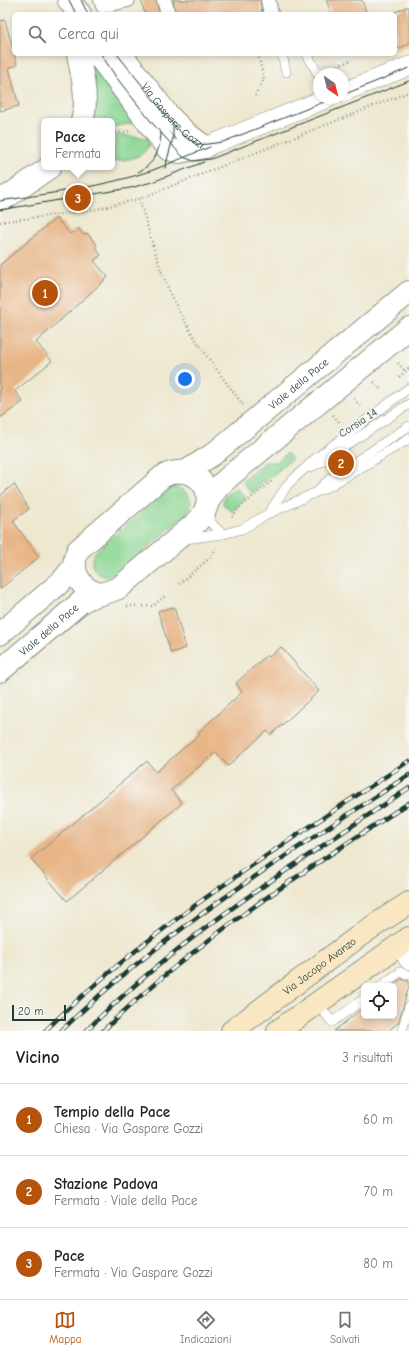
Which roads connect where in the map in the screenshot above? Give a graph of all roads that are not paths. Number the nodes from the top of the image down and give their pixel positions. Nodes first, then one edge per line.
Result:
1 (101, 0) edge
2 (128, 0) edge
3 (164, 0) edge
4 (268, 0) edge
5 (167, 12) edge
6 (271, 12) edge
7 (78, 56) edge
8 (98, 56) edge
9 (122, 56) edge
10 (282, 56) edge
11 (308, 56) edge
12 (409, 66) edge
13 (315, 68) edge
14 (286, 72) dead end
15 (349, 90) edge
16 (313, 104) edge
17 (83, 118) edge
18 (204, 147) junction
19 (46, 170) edge
20 (4, 198) edge
21 (409, 292) edge
22 (409, 328) edge
23 (409, 388) edge
24 (409, 404) edge
25 (409, 426) edge
26 (409, 440) edge
27 (185, 472) junction
28 (299, 473) junction
29 (312, 494) junction
30 (209, 502) junction
31 (268, 514) junction
32 (223, 534) junction
33 (175, 541) junction
34 (75, 565) junction
35 (102, 594) junction
36 (0, 634) edge
37 (0, 671) edge
38 (409, 903) edge
39 (406, 947) edge
40 (409, 975) edge
41 (385, 983) edge
42 (361, 1001) edge
43 (317, 1003) junction
44 (409, 1006) edge
45 (232, 1031) edge
46 (278, 1031) edge
47 (402, 1031) edge

1 - 2 street
3 - 5 street
4 - 6 street
7 - 17 street
8 - 18 street, Via Gaspare Gozzi
9 - 18 street, Via Gaspare Gozzi
10 - 14 lane
11 - 13 lane
12 - 15 street
16 - 18 street
19 - 20 street
21 - 27 street, Viale della Pace
22 - 30 street, Viale della Pace
23 - 28 lane
24 - 28 lane, Corsia 14
25 - 29 lane
26 - 29 lane
27 - 30 street
27 - 34 street, Viale della Pace
28 - 31 lane
29 - 31 lane
30 - 32 lane
30 - 33 street, Viale della Pace
31 - 32 lane
32 - 33 lane
33 - 35 street, Viale della Pace
34 - 35 street
34 - 36 street, Viale della Pace
35 - 37 street, Viale della Pace
38 - 45 main road, Via Jacopo Avanzo
39 - 43 main road
40 - 41 lane
42 - 43 lane
43 - 46 main road
44 - 47 lane

